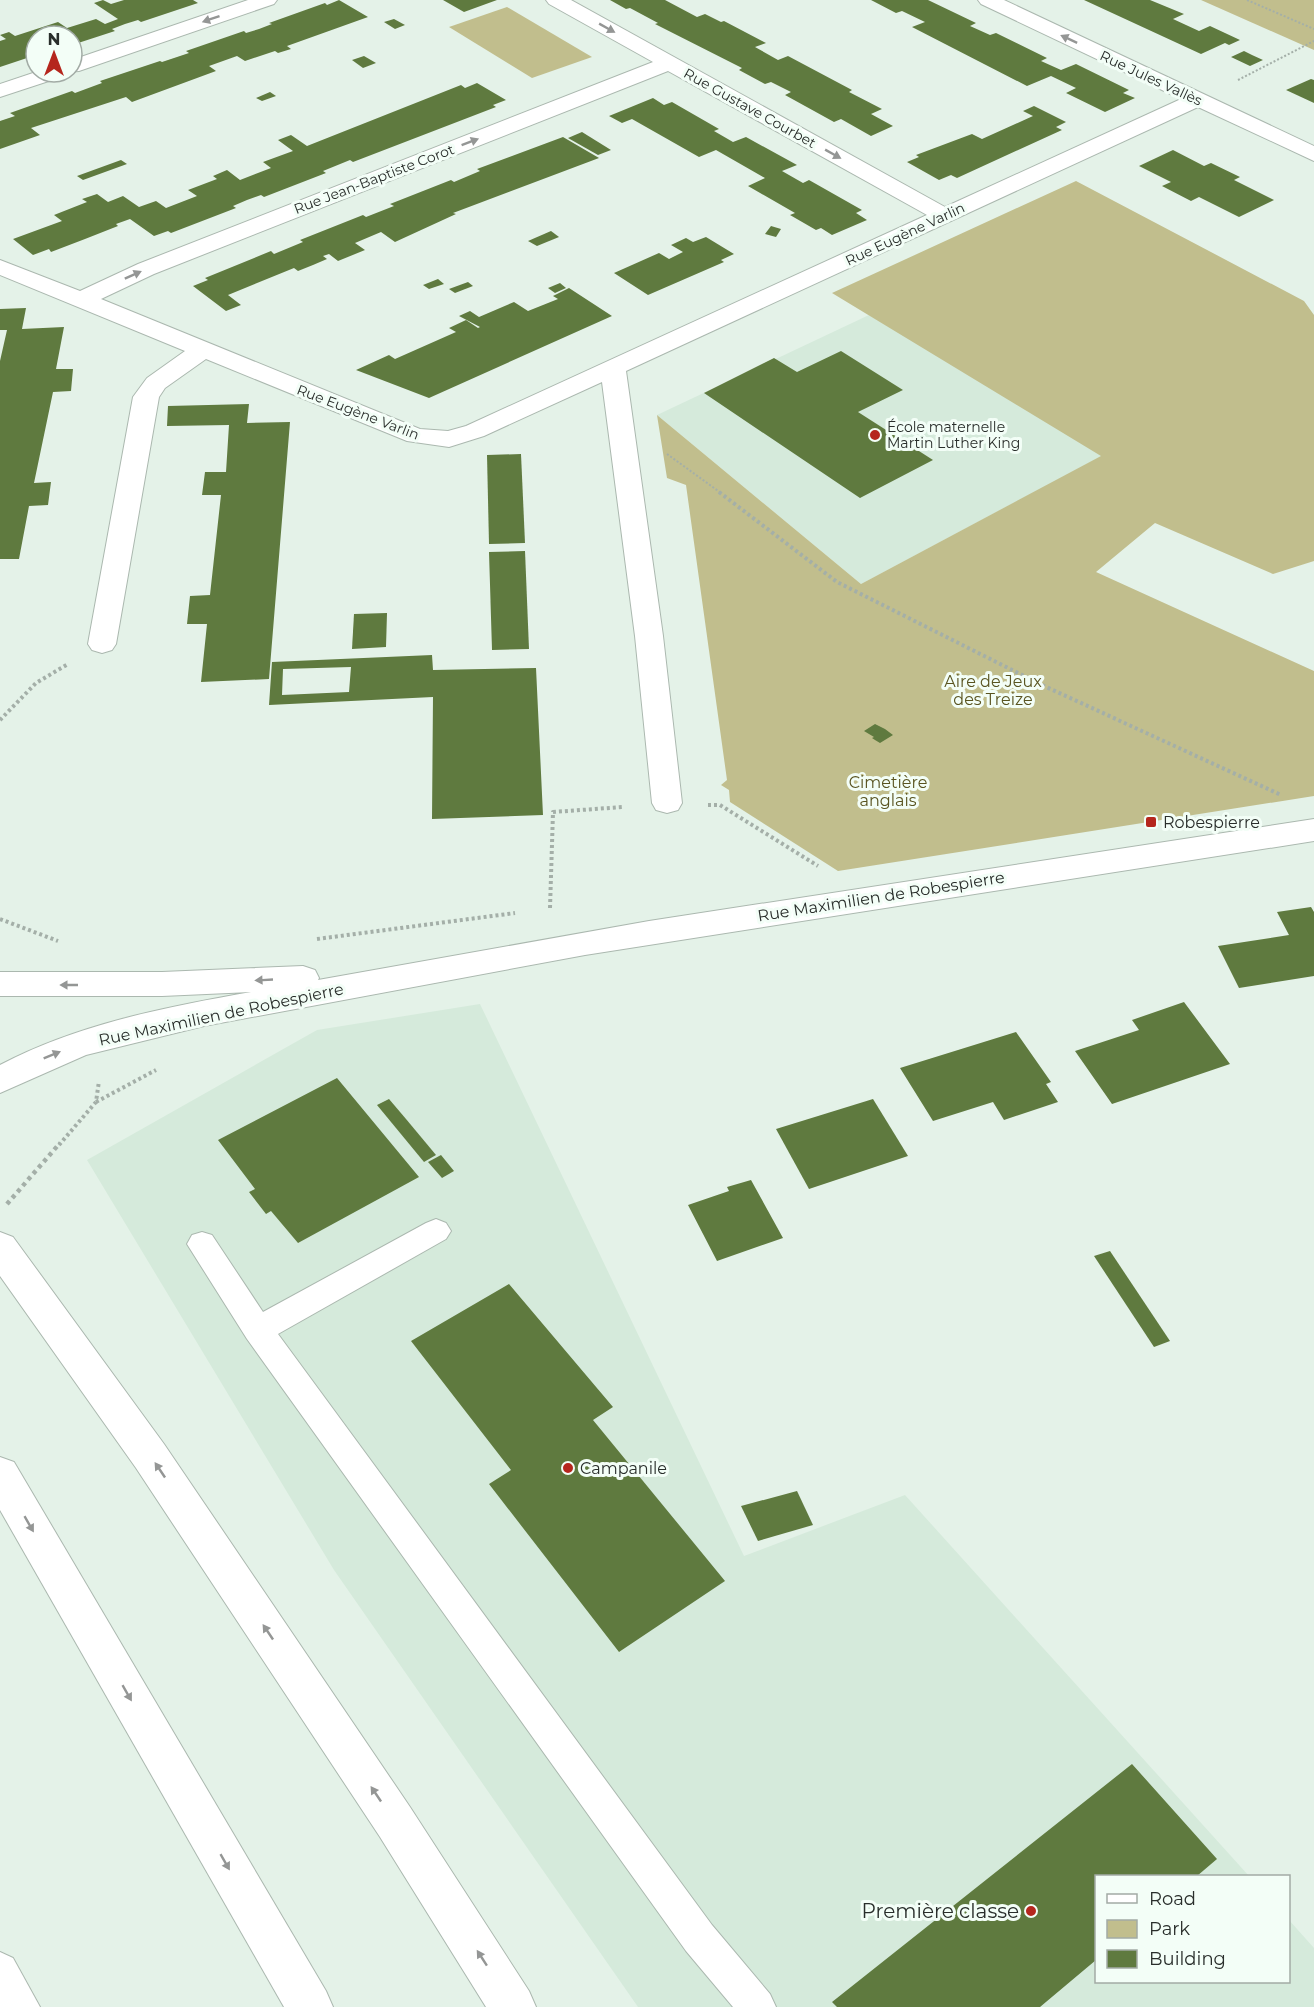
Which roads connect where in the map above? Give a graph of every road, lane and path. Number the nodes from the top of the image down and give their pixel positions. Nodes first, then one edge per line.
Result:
1 (267, 0) edge
2 (556, 0) edge
3 (988, 0) edge
4 (1247, 0) edge
5 (1314, 29) edge
6 (1314, 40) edge
7 (84, 63) edge
8 (670, 63) junction
9 (24, 83) edge
10 (0, 91) edge
11 (1197, 100) junction
12 (1314, 154) edge
13 (945, 216) junction
14 (0, 267) edge
15 (80, 300) junction
16 (203, 350) junction
17 (613, 368) junction
18 (625, 454) junction
19 (102, 644) joint
20 (0, 720) edge
21 (667, 803) junction
22 (1313, 830) edge
23 (840, 903) junction
24 (539, 910) dead end
25 (527, 911) dead end
26 (0, 919) edge
27 (309, 940) dead end
28 (67, 941) dead end
29 (448, 966) junction
30 (0, 984) edge
31 (96, 1072) dead end
32 (0, 1080) edge
33 (9, 1203) dead end
34 (436, 1231) dead end
35 (202, 1244) dead end
36 (0, 1246) edge
37 (258, 1330) junction
38 (0, 1474) edge
39 (0, 1971) edge
40 (21, 2007) edge
41 (310, 2007) edge
42 (513, 2007) edge
43 (757, 2007) edge

1 -> 7 main road
2 -> 8 main road, Rue Gustave Courbet
11 -> 3 main road, Rue Jules Vallès
4 - 5 path
6 - 11 path
8 -> 13 main road, Rue Gustave Courbet
15 -> 8 main road, Rue Jean-Baptiste Corot
9 - 10 main road
11 - 12 main road, Rue Jules Vallès
11 - 13 main road, Rue Eugène Varlin
13 - 17 main road, Rue Eugène Varlin
14 - 15 main road, Rue Eugène Varlin
15 - 16 main road, Rue Eugène Varlin
16 - 17 main road, Rue Eugène Varlin
16 - 19 main road
17 - 18 main road
18 - 21 main road
18 - 22 path
19 - 20 path
21 - 23 path
21 - 24 path
22 - 23 main road, Rue Maximilien de Robespierre
23 - 29 main road, Rue Maximilien de Robespierre
25 - 27 path
26 - 28 path
29 -> 30 main road, Rue Maximilien de Robespierre
32 -> 29 main road, Rue Maximilien de Robespierre
31 - 33 path
34 - 37 lane
35 - 37 lane
42 -> 36 main road
37 - 43 lane
38 -> 41 main road
39 - 40 lane

